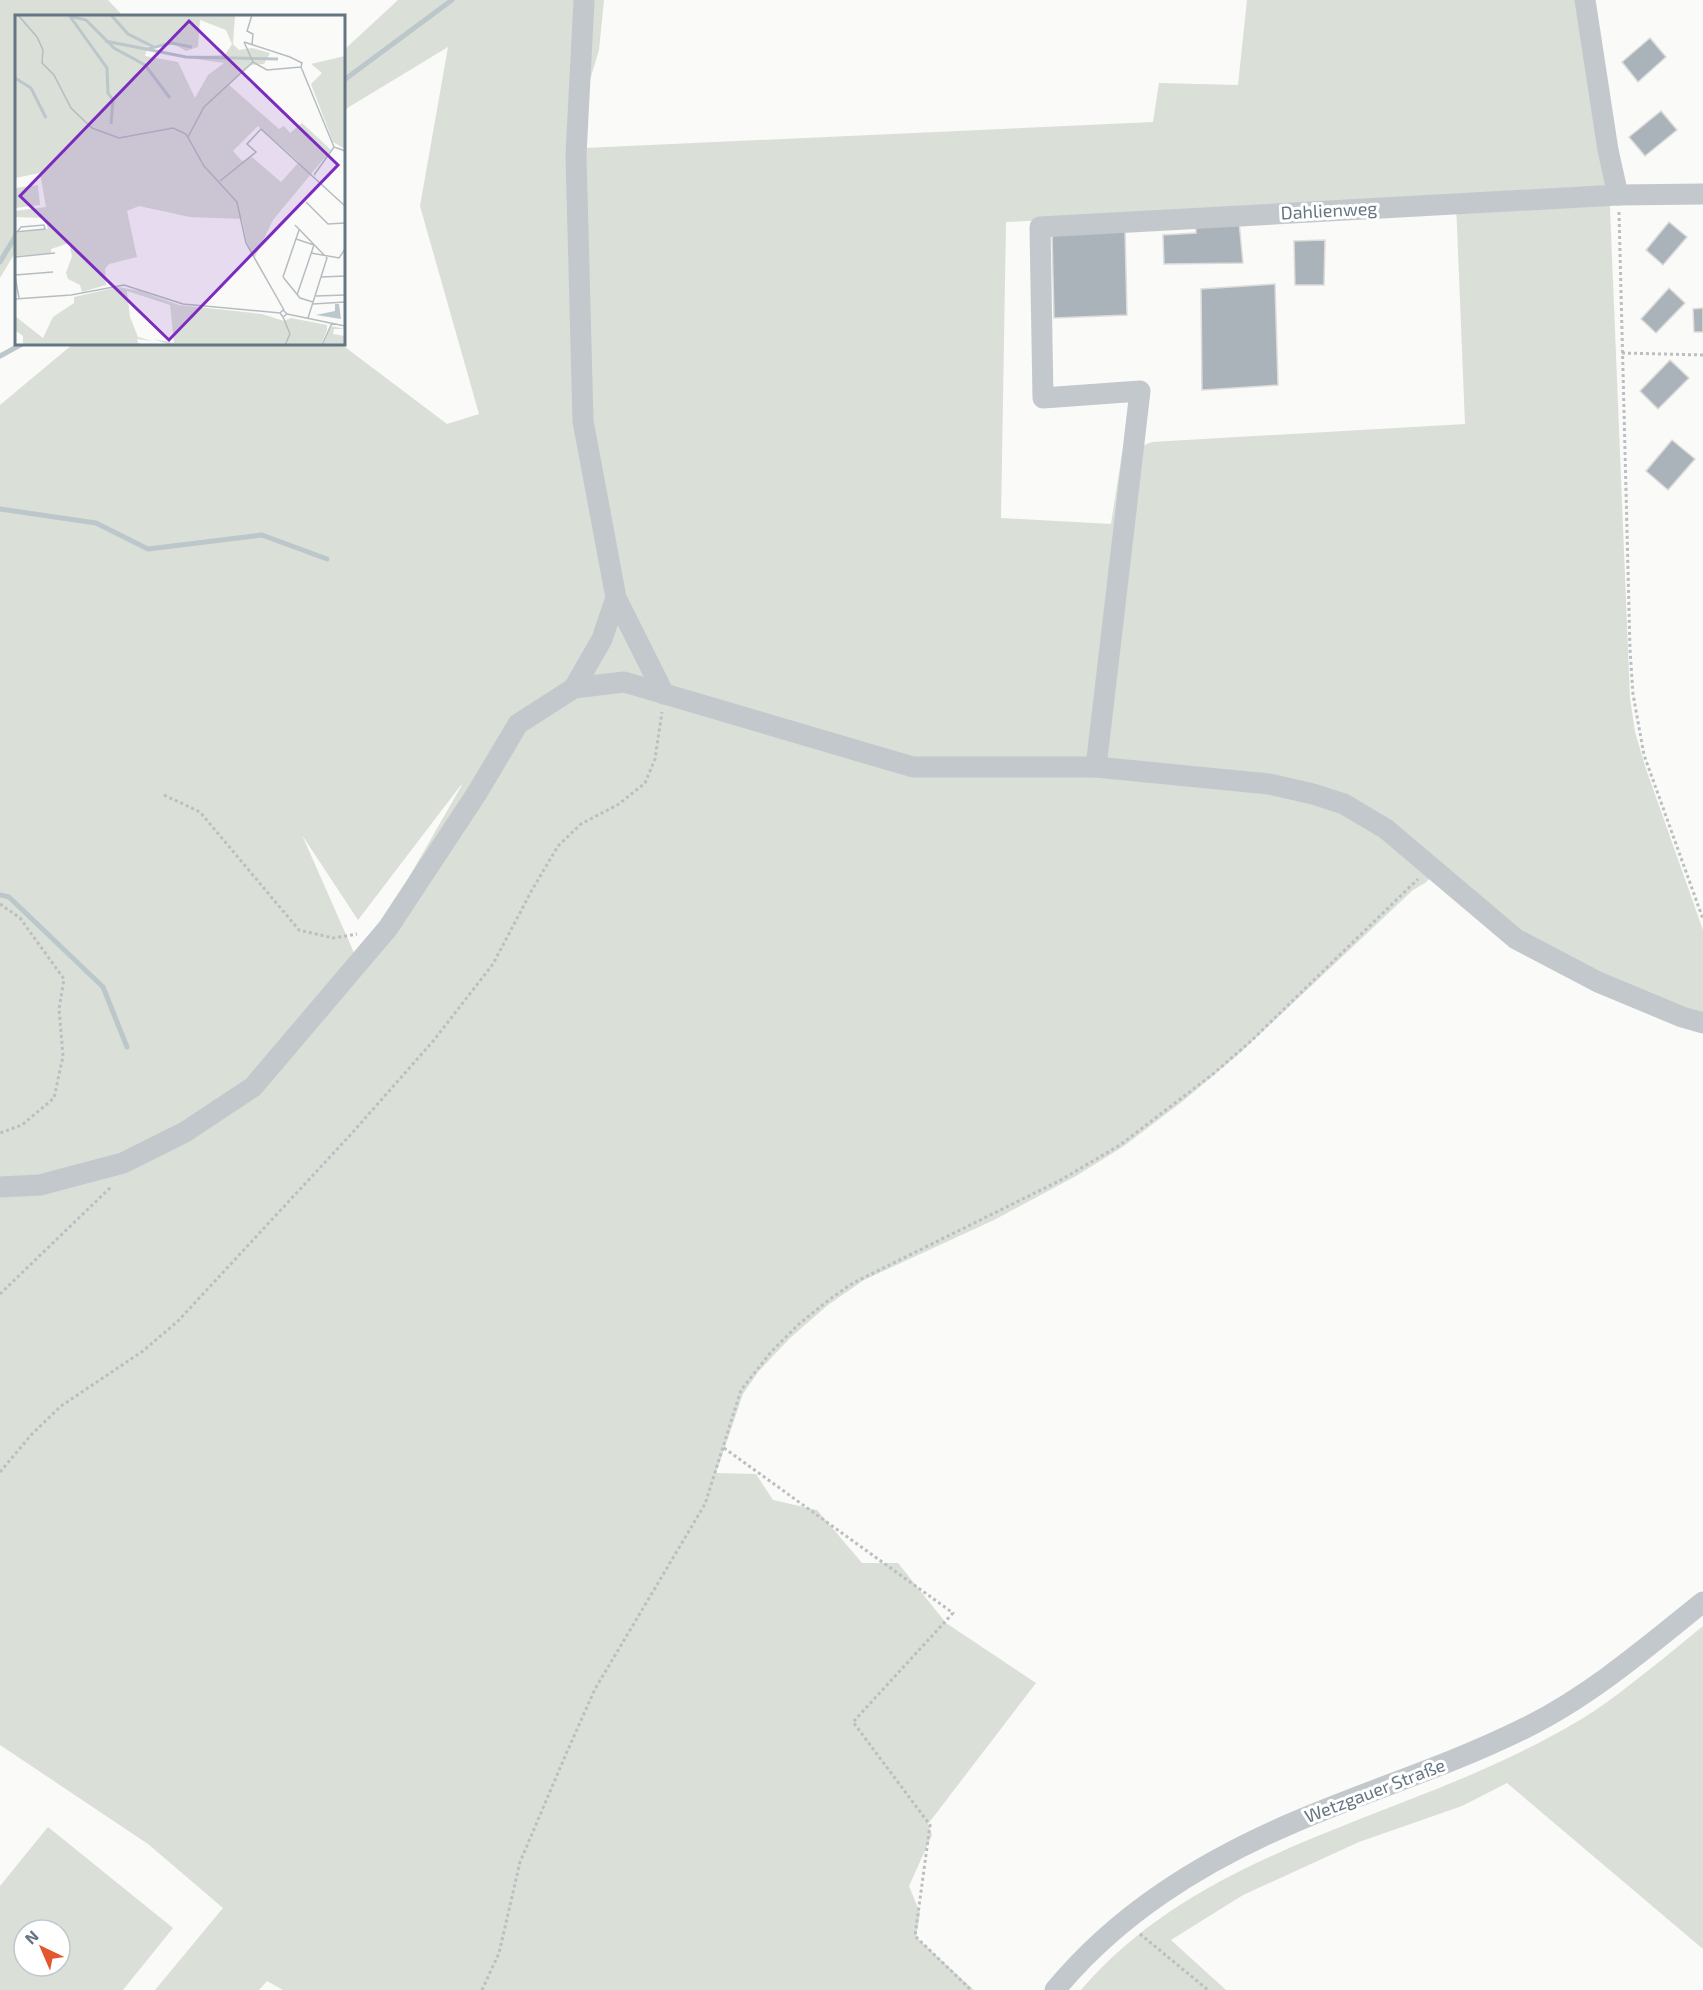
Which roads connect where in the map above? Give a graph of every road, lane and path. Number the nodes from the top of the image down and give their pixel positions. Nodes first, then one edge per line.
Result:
1 (584, 0) edge
2 (1585, 0) edge
3 (1703, 194) edge
4 (1618, 195) junction
5 (1622, 353) junction
6 (1703, 355) edge
7 (616, 598) junction
8 (574, 688) junction
9 (664, 694) junction
10 (1096, 767) junction
11 (164, 795) dead end
12 (1432, 866) junction
13 (0, 904) edge
14 (1703, 919) edge
15 (388, 928) junction
16 (1703, 1023) edge
17 (0, 1133) edge
18 (123, 1163) junction
19 (0, 1187) edge
20 (0, 1294) edge
21 (724, 1448) junction
22 (0, 1472) edge
23 (1703, 1602) edge
24 (1124, 1920) junction
25 (482, 1990) edge
26 (971, 1990) edge
27 (1055, 1990) edge
28 (1208, 1990) edge

1 - 7 street
2 - 4 street
3 - 4 street, Dahlienweg
4 - 5 path
4 - 10 street, Dahlienweg
5 - 6 path
5 - 14 path
7 - 8 street
7 - 9 street
8 - 9 street
8 - 15 street
9 - 10 street
9 - 22 path
10 - 12 street
11 - 15 path
12 - 16 street
12 - 21 path
13 - 17 path
15 - 18 street
18 - 19 street
18 - 20 path
21 - 25 path
21 - 26 path
23 - 24 street, Wetzgauer Straße
24 - 27 street, Wetzgauer Straße
24 - 28 path

